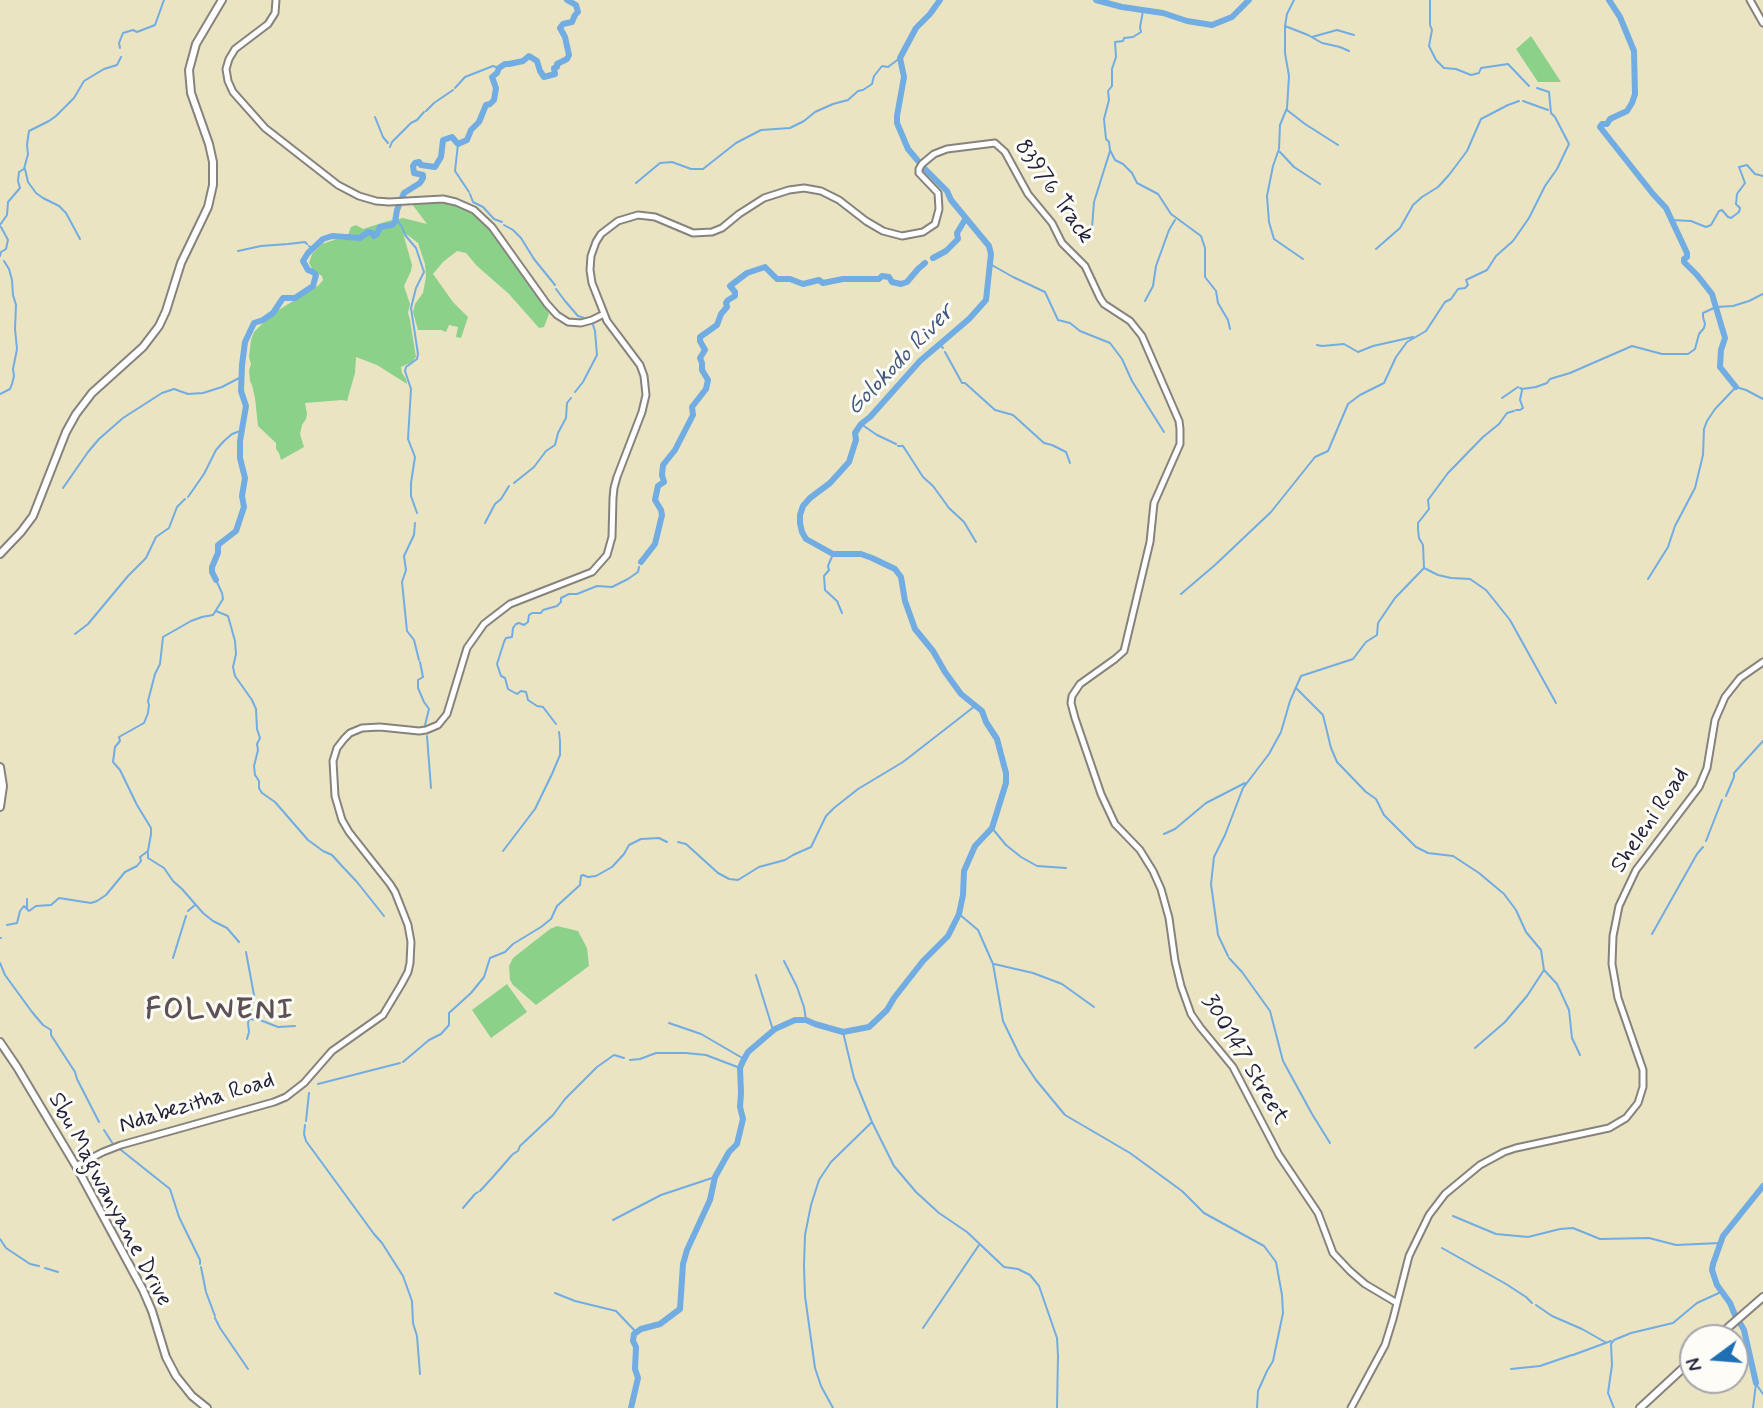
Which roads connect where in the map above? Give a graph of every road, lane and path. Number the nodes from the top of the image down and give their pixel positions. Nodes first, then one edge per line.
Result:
1 (222, 0) edge
2 (276, 0) edge
3 (1750, 0) edge
4 (1763, 23) edge
5 (923, 232) joint
6 (604, 314) junction
7 (1168, 467) joint
8 (0, 554) edge
9 (1763, 662) edge
10 (0, 767) edge
11 (0, 807) edge
12 (0, 1042) edge
13 (76, 1166) junction
14 (1763, 1297) edge
15 (1397, 1303) junction
16 (1732, 1324) edge
17 (1679, 1372) edge
18 (207, 1408) edge
19 (1351, 1408) edge
20 (1640, 1408) edge

1 - 8 main road
2 - 6 street
3 - 4 street
5 - 6 street, Ndabezitha Road
5 - 7 street, 83976 Track
6 - 13 street, Ndabezitha Road
7 - 15 street, 300147 Street
9 - 15 street, Sheleni Road
10 - 11 main road
12 - 13 main road, Sbu Magwanyane Drive
13 - 18 main road, Sbu Magwanyane Drive
14 - 16 main road
15 - 19 street, Sheleni Road
17 - 20 main road

